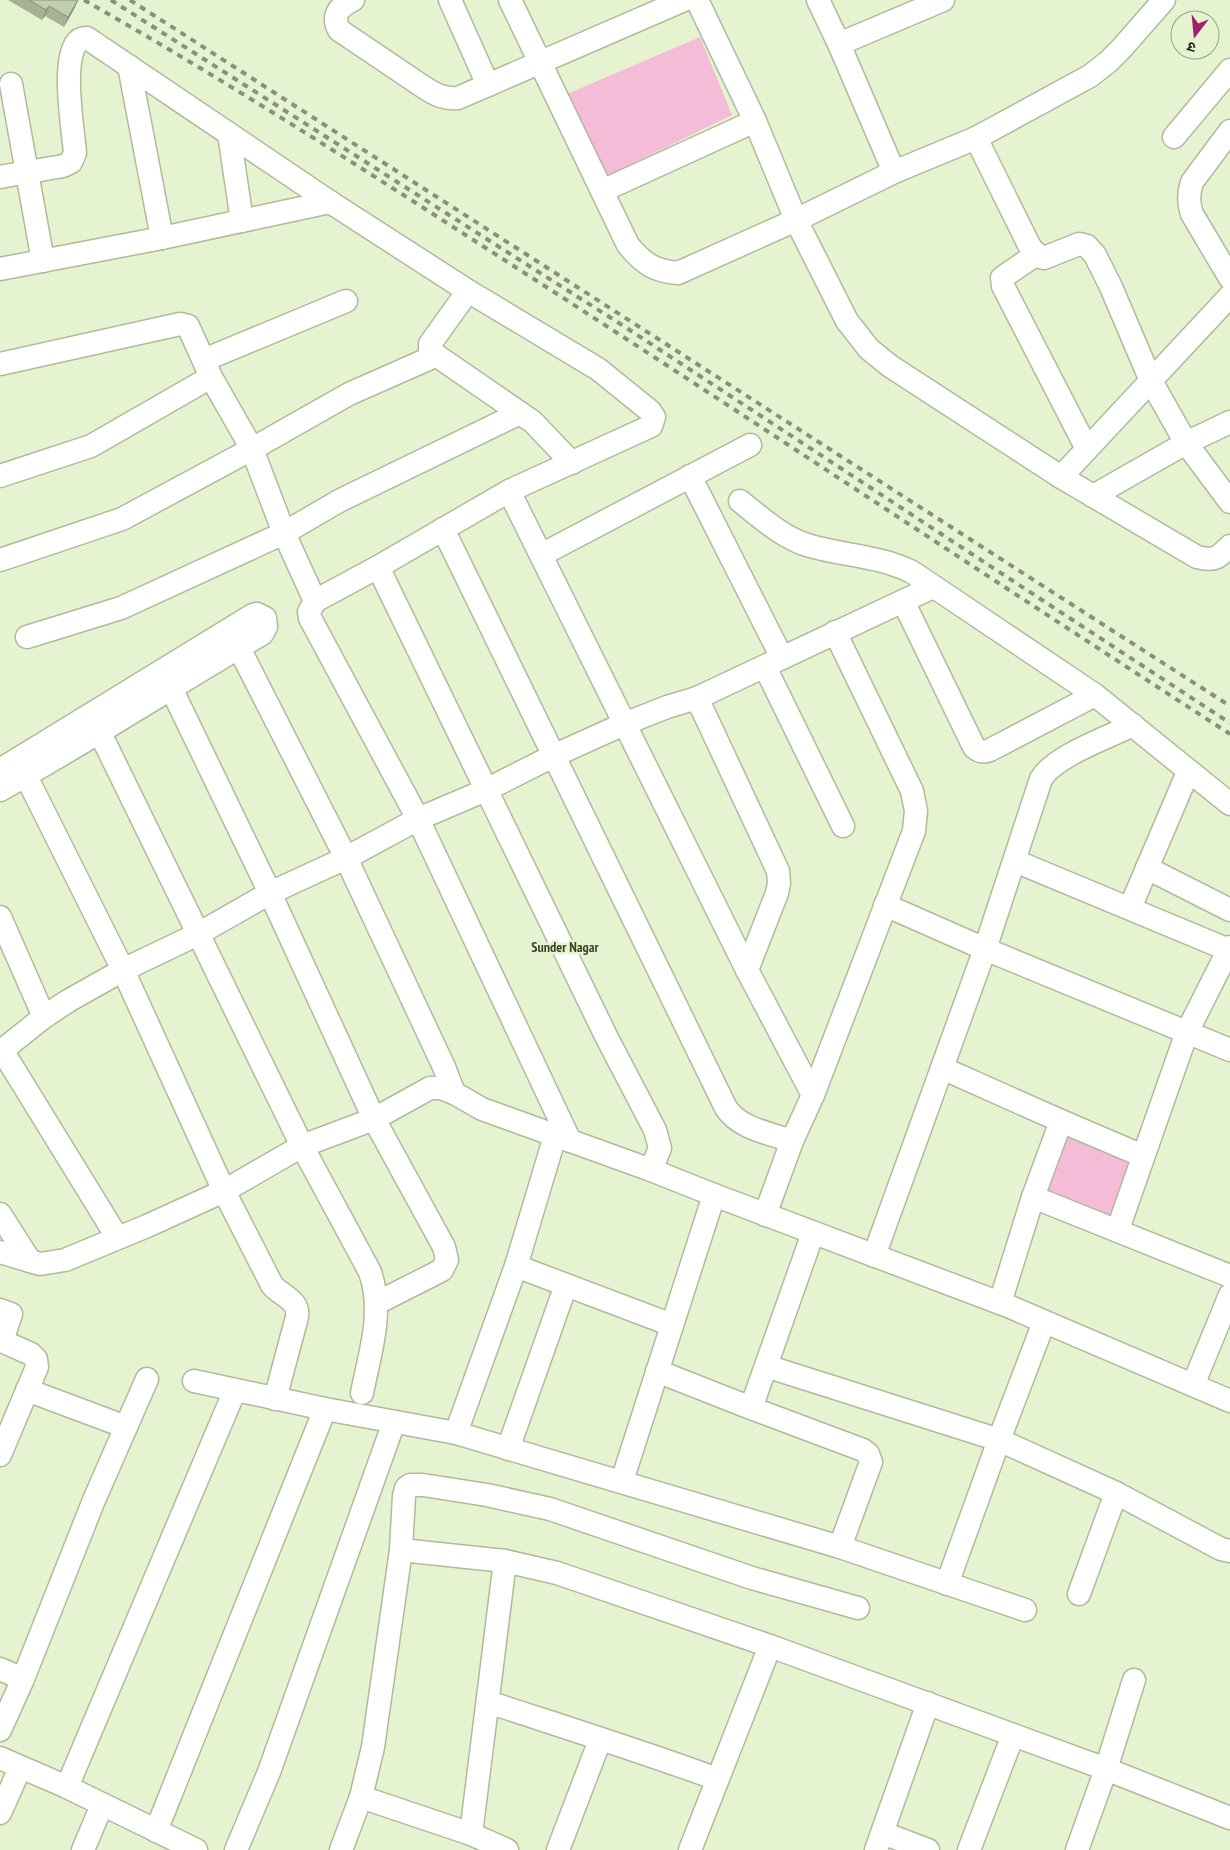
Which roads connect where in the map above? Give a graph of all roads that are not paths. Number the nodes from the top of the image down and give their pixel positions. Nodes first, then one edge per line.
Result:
1 (353, 0) edge
2 (450, 0) edge
3 (510, 0) edge
4 (684, 0) edge
5 (696, 0) edge
6 (818, 0) edge
7 (943, 0) edge
8 (1152, 4) edge
9 (839, 44) junction
10 (540, 62) junction
11 (129, 66) junction
12 (1230, 70) edge
13 (11, 84) dead end
14 (488, 84) junction
15 (755, 121) junction
16 (1230, 131) edge
17 (230, 134) junction
18 (1174, 136) dead end
19 (976, 138) junction
20 (26, 172) junction
21 (894, 172) junction
22 (0, 177) edge
23 (602, 191) junction
24 (330, 202) junction
25 (242, 220) junction
26 (796, 220) junction
27 (162, 238) junction
28 (1036, 254) junction
29 (43, 261) junction
30 (0, 269) edge
31 (1230, 278) edge
32 (468, 291) junction
33 (1230, 296) edge
34 (346, 301) dead end
35 (435, 356) junction
36 (0, 364) edge
37 (207, 368) junction
38 (1152, 381) junction
39 (520, 413) junction
40 (1230, 422) edge
41 (1186, 443) junction
42 (750, 445) dead end
43 (252, 449) junction
44 (1087, 449) junction
45 (572, 463) junction
46 (0, 476) edge
47 (690, 476) junction
48 (1061, 477) junction
49 (509, 491) junction
50 (1093, 496) junction
51 (740, 500) dead end
52 (1230, 502) edge
53 (443, 529) junction
54 (284, 533) junction
55 (1230, 546) edge
56 (541, 555) junction
57 (0, 560) edge
58 (378, 567) junction
59 (933, 587) junction
60 (315, 601) junction
61 (902, 601) junction
62 (835, 632) junction
63 (27, 637) dead end
64 (238, 648) junction
65 (773, 662) junction
66 (171, 688) junction
67 (1095, 695) junction
68 (697, 698) junction
69 (624, 724) junction
70 (1134, 725) junction
71 (100, 733) junction
72 (553, 756) junction
73 (0, 770) edge
74 (1188, 772) junction
75 (26, 776) junction
76 (0, 790) edge
77 (486, 790) junction
78 (1230, 804) edge
79 (418, 819) junction
80 (843, 826) dead end
81 (346, 858) junction
82 (1015, 861) junction
83 (1148, 868) junction
84 (270, 893) junction
85 (885, 905) junction
86 (1130, 908) junction
87 (1230, 910) edge
88 (3, 929) edge
89 (198, 934) junction
90 (1229, 948) edge
91 (985, 949) junction
92 (123, 970) junction
93 (747, 970) junction
94 (44, 1017) junction
95 (1187, 1032) junction
96 (1230, 1050) edge
97 (1, 1051) edge
98 (942, 1068) junction
99 (454, 1093) junction
100 (813, 1095) junction
101 (374, 1119) junction
102 (1060, 1121) junction
103 (562, 1139) junction
104 (792, 1141) junction
105 (302, 1146) junction
106 (1143, 1156) junction
107 (651, 1170) junction
108 (224, 1191) junction
109 (714, 1195) junction
110 (1033, 1197) junction
111 (0, 1214) edge
112 (765, 1215) junction
113 (1118, 1229) junction
114 (813, 1232) junction
115 (117, 1237) junction
116 (0, 1252) edge
117 (874, 1256) junction
118 (30, 1261) junction
119 (516, 1266) junction
120 (1230, 1276) edge
121 (566, 1285) junction
122 (1230, 1295) edge
123 (377, 1303) junction
124 (1000, 1303) junction
125 (0, 1310) edge
126 (1044, 1322) junction
127 (672, 1324) junction
128 (1, 1341) edge
129 (766, 1366) junction
130 (658, 1371) junction
131 (147, 1379) dead end
132 (194, 1381) dead end
133 (1193, 1385) junction
134 (27, 1390) junction
135 (235, 1390) junction
136 (362, 1393) dead end
137 (275, 1399) junction
138 (1230, 1401) edge
139 (750, 1408) junction
140 (325, 1409) junction
141 (394, 1422) junction
142 (126, 1427) junction
143 (456, 1433) junction
144 (999, 1440) junction
145 (508, 1448) junction
146 (0, 1455) edge
147 (622, 1481) junction
148 (1116, 1492) junction
149 (840, 1547) junction
150 (401, 1550) junction
151 (1230, 1551) edge
152 (506, 1561) junction
153 (947, 1584) junction
154 (1079, 1594) dead end
155 (858, 1608) dead end
156 (1025, 1610) dead end
157 (770, 1646) junction
158 (0, 1669) edge
159 (23, 1679) junction
160 (1134, 1680) dead end
161 (488, 1702) junction
162 (928, 1703) junction
163 (0, 1730) edge
164 (1013, 1735) junction
165 (600, 1740) junction
166 (0, 1758) edge
167 (20, 1768) junction
168 (1106, 1769) junction
169 (717, 1779) junction
170 (67, 1788) junction
171 (361, 1797) junction
172 (102, 1805) junction
173 (0, 1813) edge
174 (1230, 1818) edge
175 (156, 1831) junction
176 (471, 1834) junction
177 (879, 1841) edge
178 (186, 1848) edge
179 (82, 1850) edge
180 (236, 1850) edge
181 (341, 1850) edge
182 (507, 1850) edge
183 (558, 1850) edge
184 (690, 1850) edge
185 (928, 1850) edge
186 (969, 1850) edge
187 (1077, 1850) edge

1 - 14 street
2 - 14 street
3 - 10 street
4 - 10 street
5 - 15 street
6 - 9 street
7 - 9 street
8 - 19 street
9 - 21 street
10 - 14 street
10 - 23 street
11 - 17 street
11 - 20 street
11 - 27 street
12 - 18 street
13 - 20 street
15 - 23 street
15 - 26 street
16 - 31 street
17 - 24 street
17 - 25 street
19 - 21 street
19 - 28 street
20 - 22 street
20 - 29 street
21 - 26 street
23 - 26 street
24 - 25 street
24 - 32 street
25 - 27 street
26 - 48 street
27 - 29 street
28 - 38 street
28 - 44 street
29 - 30 street
32 - 35 street
32 - 45 street
33 - 38 street
34 - 37 street
35 - 39 street
35 - 43 street
36 - 37 street
37 - 43 street
37 - 46 street
38 - 41 street
38 - 44 street
39 - 45 street
39 - 54 street
40 - 41 street
41 - 50 street
41 - 52 street
42 - 47 street
43 - 54 street
43 - 57 street
44 - 48 street
45 - 49 street
47 - 56 street
47 - 65 street
48 - 50 street
49 - 53 street
49 - 56 street
50 - 55 street
51 - 59 street
53 - 58 street
53 - 72 street
54 - 60 street
54 - 63 street
56 - 69 street
58 - 60 street
58 - 77 street
59 - 61 street
59 - 67 street
60 - 79 street
61 - 62 street
61 - 67 street
62 - 65 street
62 - 85 street
64 - 66 street
64 - 73 street
64 - 81 street
65 - 68 street
65 - 80 street
66 - 71 street
66 - 84 street
67 - 70 street
68 - 69 street
68 - 93 street
69 - 72 street
69 - 93 street
70 - 74 street
70 - 82 street
71 - 75 street
71 - 89 street
72 - 77 street
72 - 104 street
74 - 78 street
74 - 83 street
75 - 76 street
75 - 92 street
77 - 79 street
77 - 107 street
79 - 81 street
79 - 103 street
81 - 84 street
81 - 99 street
82 - 86 street
82 - 91 street
83 - 86 street
83 - 87 street
84 - 89 street
84 - 101 street
85 - 91 street
85 - 100 street
86 - 90 street
88 - 94 street
89 - 92 street
89 - 105 street
90 - 95 street
91 - 95 street
91 - 98 street
92 - 94 street
92 - 108 street
93 - 100 street
94 - 97 street
95 - 96 street
95 - 106 street
97 - 115 street
98 - 102 street
98 - 117 street
99 - 101 street
99 - 103 street
100 - 104 street
101 - 105 street
101 - 123 street
102 - 106 street
102 - 110 street
103 - 107 street
103 - 119 street
104 - 112 street
105 - 108 street
105 - 123 street
106 - 113 street
107 - 109 street
108 - 115 street
108 - 137 street
109 - 112 street
109 - 127 street
110 - 113 street
110 - 124 street
111 - 118 street
112 - 114 street
113 - 120 street
114 - 117 street
114 - 129 street
115 - 118 street
116 - 118 street
117 - 124 street
119 - 121 street
119 - 143 street
121 - 127 street
121 - 145 street
122 - 133 street
123 - 136 street
124 - 126 street
125 - 128 street
126 - 133 street
126 - 144 street
127 - 130 street
128 - 134 street
129 - 139 street
129 - 144 street
130 - 139 street
130 - 147 street
131 - 142 street
132 - 135 street
133 - 138 street
134 - 142 street
134 - 146 street
135 - 137 street
135 - 170 street
137 - 140 street
139 - 149 street
140 - 141 street
140 - 175 street
141 - 143 street
141 - 180 street
142 - 159 street
143 - 145 street
144 - 148 street
144 - 153 street
145 - 147 street
147 - 149 street
148 - 151 street
148 - 154 street
149 - 153 street
150 - 152 street
150 - 155 street
150 - 171 street
152 - 157 street
152 - 161 street
153 - 156 street
157 - 162 street
157 - 169 street
158 - 159 street
159 - 163 street
160 - 168 street
161 - 165 street
161 - 176 street
162 - 164 street
162 - 177 street
164 - 168 street
164 - 186 street
165 - 169 street
165 - 183 street
166 - 167 street
167 - 170 street
167 - 173 street
168 - 174 street
168 - 187 street
169 - 184 street
170 - 172 street
171 - 176 street
171 - 181 street
172 - 175 street
172 - 179 street
175 - 178 street
176 - 182 street
177 - 185 street

